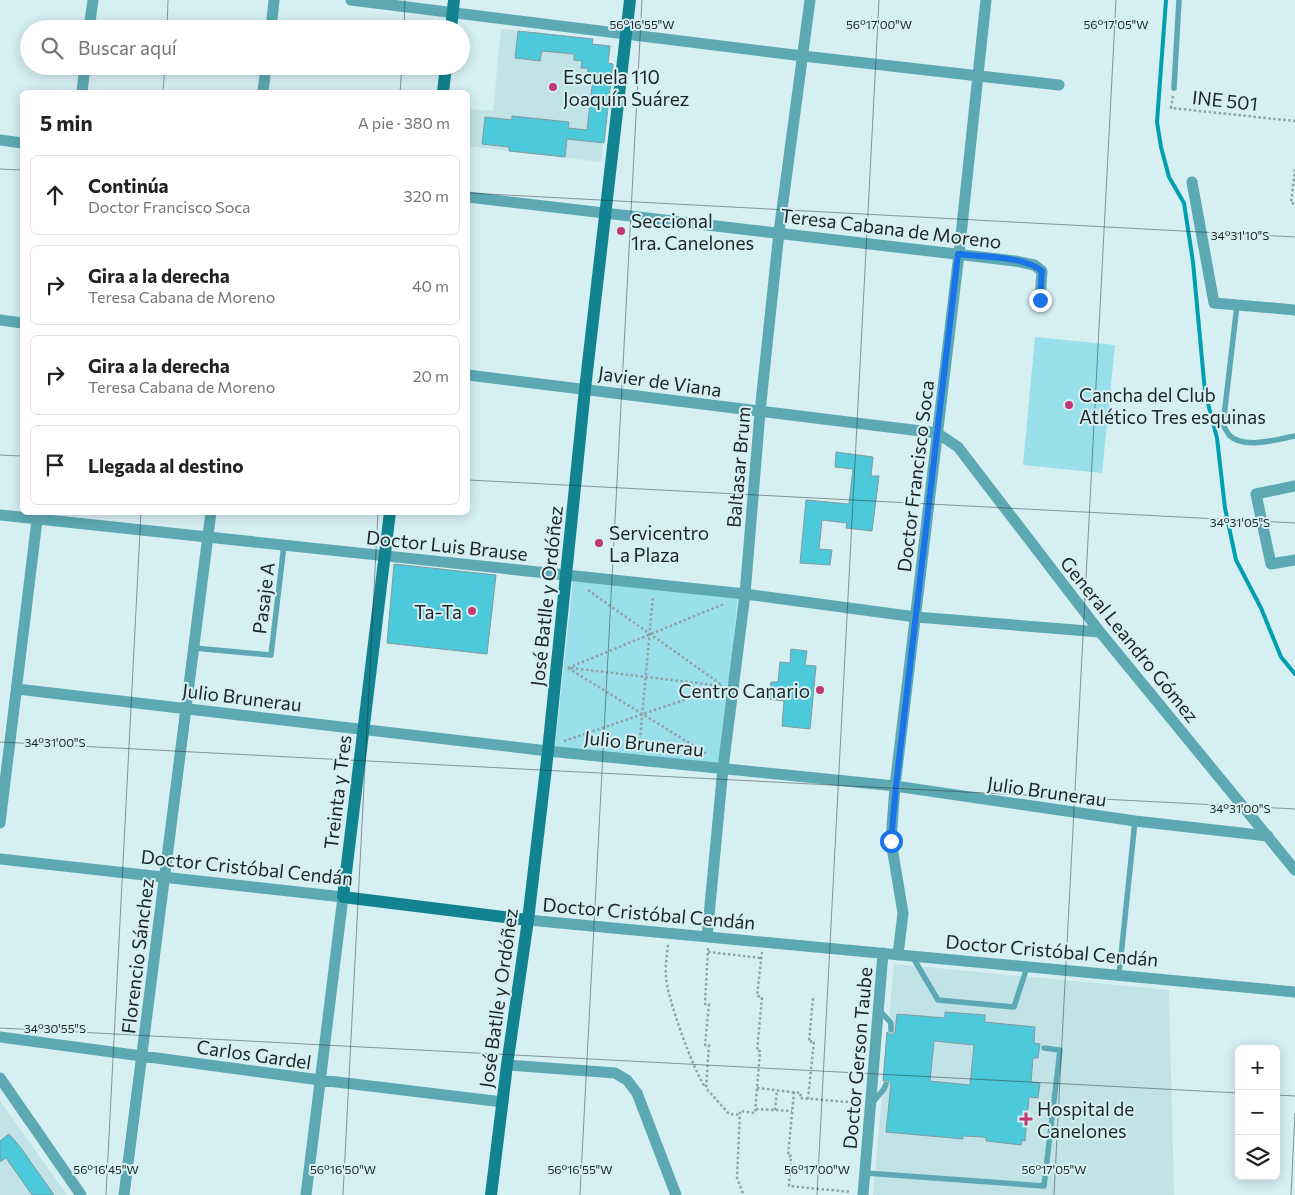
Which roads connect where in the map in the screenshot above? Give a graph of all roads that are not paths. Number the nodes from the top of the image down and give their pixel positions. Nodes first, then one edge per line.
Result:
1 (93, 0) edge
2 (274, 0) edge
3 (351, 0) edge
4 (630, 0) edge
5 (810, 0) edge
6 (986, 0) edge
7 (1179, 0) edge
8 (453, 6) edge
9 (91, 20) edge
10 (272, 20) edge
11 (452, 20) edge
12 (626, 33) junction
13 (803, 56) junction
14 (84, 75) edge
15 (265, 75) edge
16 (445, 75) edge
17 (978, 76) junction
18 (1059, 85) dead end
19 (1174, 88) road end
20 (82, 90) edge
21 (263, 90) edge
22 (443, 90) edge
23 (0, 140) edge
24 (20, 143) edge
25 (1192, 182) dead end
26 (470, 197) edge
27 (605, 213) junction
28 (779, 232) junction
29 (958, 254) junction
30 (1040, 300) dead end
31 (1238, 305) junction
32 (1295, 310) edge
33 (0, 320) edge
34 (20, 323) edge
35 (470, 376) edge
36 (585, 389) junction
37 (760, 412) junction
38 (937, 433) junction
39 (1295, 436) edge
40 (1295, 486) edge
41 (0, 515) edge
42 (211, 515) edge
43 (390, 515) edge
44 (37, 516) edge
45 (208, 536) junction
46 (284, 545) junction
47 (385, 555) junction
48 (1295, 560) edge
49 (567, 575) junction
50 (745, 594) junction
51 (916, 617) junction
52 (1100, 632) junction
53 (194, 648) junction
54 (17, 689) junction
55 (186, 708) junction
56 (364, 729) junction
57 (548, 751) junction
58 (723, 768) junction
59 (896, 786) junction
60 (1135, 821) junction
61 (0, 822) edge
62 (1268, 836) junction
63 (0, 858) edge
64 (1295, 870) edge
65 (165, 877) junction
66 (343, 897) junction
67 (528, 920) junction
68 (707, 937) junction
69 (883, 953) junction
70 (898, 955) junction
71 (912, 956) junction
72 (1027, 967) junction
73 (1119, 975) junction
74 (1295, 992) edge
75 (878, 1010) junction
76 (891, 1030) dead end
77 (0, 1037) edge
78 (1044, 1048) dead end
79 (142, 1056) junction
80 (507, 1065) junction
81 (0, 1078) edge
82 (320, 1080) junction
83 (886, 1084) dead end
84 (503, 1102) junction
85 (871, 1104) junction
86 (865, 1173) junction
87 (863, 1194) edge
88 (81, 1195) edge
89 (124, 1195) edge
90 (306, 1195) edge
91 (491, 1195) edge
92 (676, 1195) edge

1 - 9 street
2 - 10 street
3 - 8 street
4 - 12 street, José Batlle y Ordóñez
5 - 13 street, Baltasar Brum
6 - 17 street, Doctor Francisco Soca
7 - 19 lane
8 - 11 street
8 - 12 street
12 - 13 street
12 - 27 street, José Batlle y Ordóñez
13 - 17 street
13 - 28 street, Baltasar Brum
14 - 20 street
15 - 21 street
16 - 22 street
17 - 18 street
17 - 29 street, Doctor Francisco Soca
23 - 24 street
25 - 31 street
26 - 27 street, Teresa Cabana de Moreno
27 - 28 street, Teresa Cabana de Moreno
27 - 36 street, José Batlle y Ordóñez
28 - 29 street, Teresa Cabana de Moreno
28 - 37 street, Baltasar Brum
29 - 30 street, Teresa Cabana de Moreno
29 - 38 street, Doctor Francisco Soca
31 - 32 street
31 - 39 lane
33 - 34 street
35 - 36 street, Javier de Viana
36 - 37 street, Javier de Viana
36 - 49 street, José Batlle y Ordóñez
37 - 38 street, Javier de Viana
37 - 50 street, Baltasar Brum
38 - 51 street, Doctor Francisco Soca
38 - 52 street, General Leandro Gómez
40 - 48 street
41 - 44 street, Doctor Luis Brause
42 - 45 street, Florencio Sánchez
43 - 47 street, Treinta y Tres
44 - 45 street, Doctor Luis Brause
44 - 54 street
45 - 46 street, Doctor Luis Brause
45 - 53 street, Florencio Sánchez
46 - 47 street, Doctor Luis Brause
46 - 53 lane, Pasaje A
47 - 49 street, Doctor Luis Brause
47 - 56 street, Treinta y Tres
49 - 50 street, Doctor Luis Brause
49 - 57 street, José Batlle y Ordóñez
50 - 51 street, Doctor Luis Brause
50 - 58 street, Baltasar Brum
51 - 52 street, Doctor Luis Brause
51 - 59 street, Doctor Francisco Soca
52 - 62 street, General Leandro Gómez
53 - 55 street, Florencio Sánchez
54 - 55 street, Julio Brunerau
54 - 61 street
55 - 56 street, Julio Brunerau
55 - 65 street, Florencio Sánchez
56 - 57 street, Julio Brunerau
56 - 66 street, Treinta y Tres
57 - 58 street, Julio Brunerau
57 - 67 street, José Batlle y Ordóñez
58 - 59 street, Julio Brunerau
58 - 68 street, Baltasar Brum
59 - 60 street, Julio Brunerau
59 - 70 street, Doctor Francisco Soca
60 - 62 street, Julio Brunerau
60 - 73 lane
62 - 64 street, General Leandro Gómez
63 - 65 street, Doctor Cristóbal Cendán
65 - 66 street, Doctor Cristóbal Cendán
65 - 79 street, Florencio Sánchez
66 - 67 street, Doctor Cristóbal Cendán
66 - 82 street, Treinta y Tres
67 - 68 street, Doctor Cristóbal Cendán
67 - 80 street, José Batlle y Ordóñez
68 - 69 street, Doctor Cristóbal Cendán
69 - 70 street, Doctor Cristóbal Cendán
69 - 75 street, Doctor Gerson Taube
70 - 71 street, Doctor Cristóbal Cendán
71 - 72 street, Doctor Cristóbal Cendán
71 - 72 lane
72 - 73 street, Doctor Cristóbal Cendán
73 - 74 street, Doctor Cristóbal Cendán
75 - 76 lane
75 - 85 street, Doctor Gerson Taube
77 - 79 street, Carlos Gardel
78 - 86 lane
79 - 82 street, Carlos Gardel
79 - 89 street, Florencio Sánchez
80 - 84 street, José Batlle y Ordóñez
80 - 92 street
81 - 88 street
82 - 84 street, Carlos Gardel
82 - 90 street, Treinta y Tres
83 - 85 lane
84 - 91 street, José Batlle y Ordóñez
85 - 86 street, Doctor Gerson Taube
86 - 87 street, Doctor Gerson Taube

